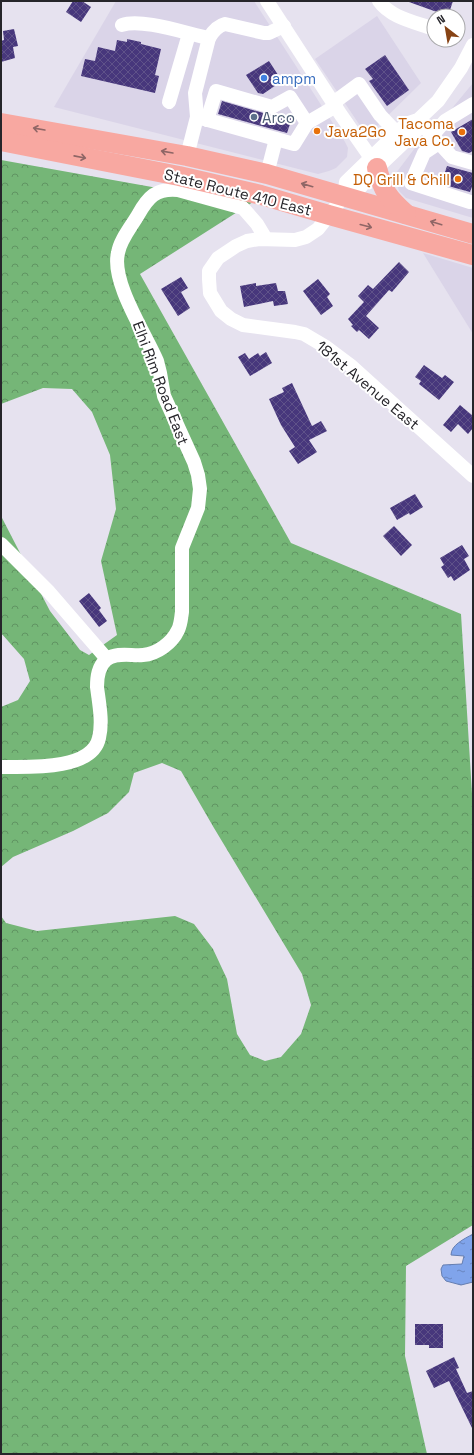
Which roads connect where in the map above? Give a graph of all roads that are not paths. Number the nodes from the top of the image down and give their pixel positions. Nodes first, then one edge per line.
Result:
1 (267, 1) edge
2 (379, 1) edge
3 (392, 7) edge
4 (122, 25) dead end
5 (426, 25) edge
6 (284, 26) junction
7 (189, 34) junction
8 (209, 38) junction
9 (472, 48) edge
10 (169, 102) dead end
11 (334, 104) junction
12 (473, 104) edge
13 (202, 118) junction
14 (418, 120) junction
15 (1, 123) edge
16 (307, 123) junction
17 (397, 133) junction
18 (276, 139) junction
19 (436, 139) junction
20 (1, 141) edge
21 (187, 156) junction
22 (374, 163) junction
23 (473, 163) edge
24 (267, 174) junction
25 (344, 196) junction
26 (470, 202) dead end
27 (406, 214) junction
28 (329, 215) junction
29 (473, 234) edge
30 (266, 239) junction
31 (473, 255) edge
32 (473, 476) edge
33 (1, 544) edge
34 (107, 659) junction
35 (1, 768) edge

1 - 6 street
2 - 3 street
3 - 5 street
4 - 7 street
6 - 8 street
6 - 11 street
7 - 8 street
7 - 10 street
8 - 13 street
9 - 14 street
11 - 16 street
11 - 17 street
11 - 22 street
12 - 19 street
13 - 16 street
13 - 18 street
13 - 21 street
14 - 17 street
14 - 19 street
14 - 22 street
21 -> 15 highway, State Route 410 East
16 - 18 street
17 - 22 street
18 - 24 street
19 - 23 street
19 - 26 street
20 -> 28 highway, State Route 410 East
21 - 24 highway, State Route 410 East
22 - 25 street
22 - 27 highway
25 -> 24 highway, State Route 410 East
25 - 27 highway, State Route 410 East
25 - 28 street, 181st Avenue East
29 -> 27 highway, State Route 410 East
28 - 30 street, 181st Avenue East
28 -> 31 highway, State Route 410 East
30 - 32 street, 181st Avenue East
30 - 34 street, Elhi Rim Road East
33 - 34 street
34 - 35 street

